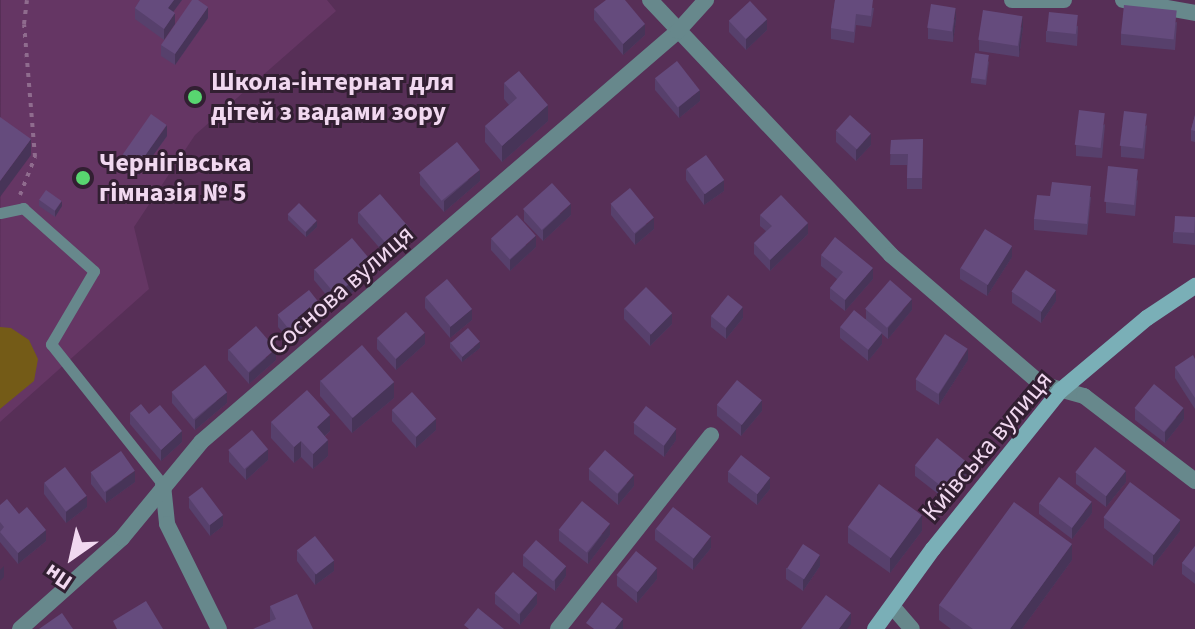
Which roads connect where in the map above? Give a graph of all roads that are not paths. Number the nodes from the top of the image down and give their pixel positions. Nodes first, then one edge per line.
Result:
1 (650, 0) edge
2 (706, 0) edge
3 (1012, 0) edge
4 (1064, 0) edge
5 (1123, 0) edge
6 (1195, 13) edge
7 (678, 31) junction
8 (0, 213) edge
9 (1195, 286) edge
10 (1060, 391) junction
11 (711, 435) dead end
12 (1195, 481) edge
13 (163, 485) junction
14 (892, 606) junction
15 (20, 629) edge
16 (219, 629) edge
17 (558, 629) edge
18 (875, 629) edge
19 (912, 629) edge

1 - 7 street
2 - 7 street, Соснова вулиця
3 - 4 street
5 - 6 street
7 - 10 street
7 - 13 street, Соснова вулиця
8 - 13 lane
9 - 10 main road, Київська вулиця
10 - 12 street
10 - 14 main road, Київська вулиця
11 - 17 street
13 - 15 street, Соснова вулиця
13 - 16 street
14 - 18 main road, Київська вулиця
14 - 19 street

